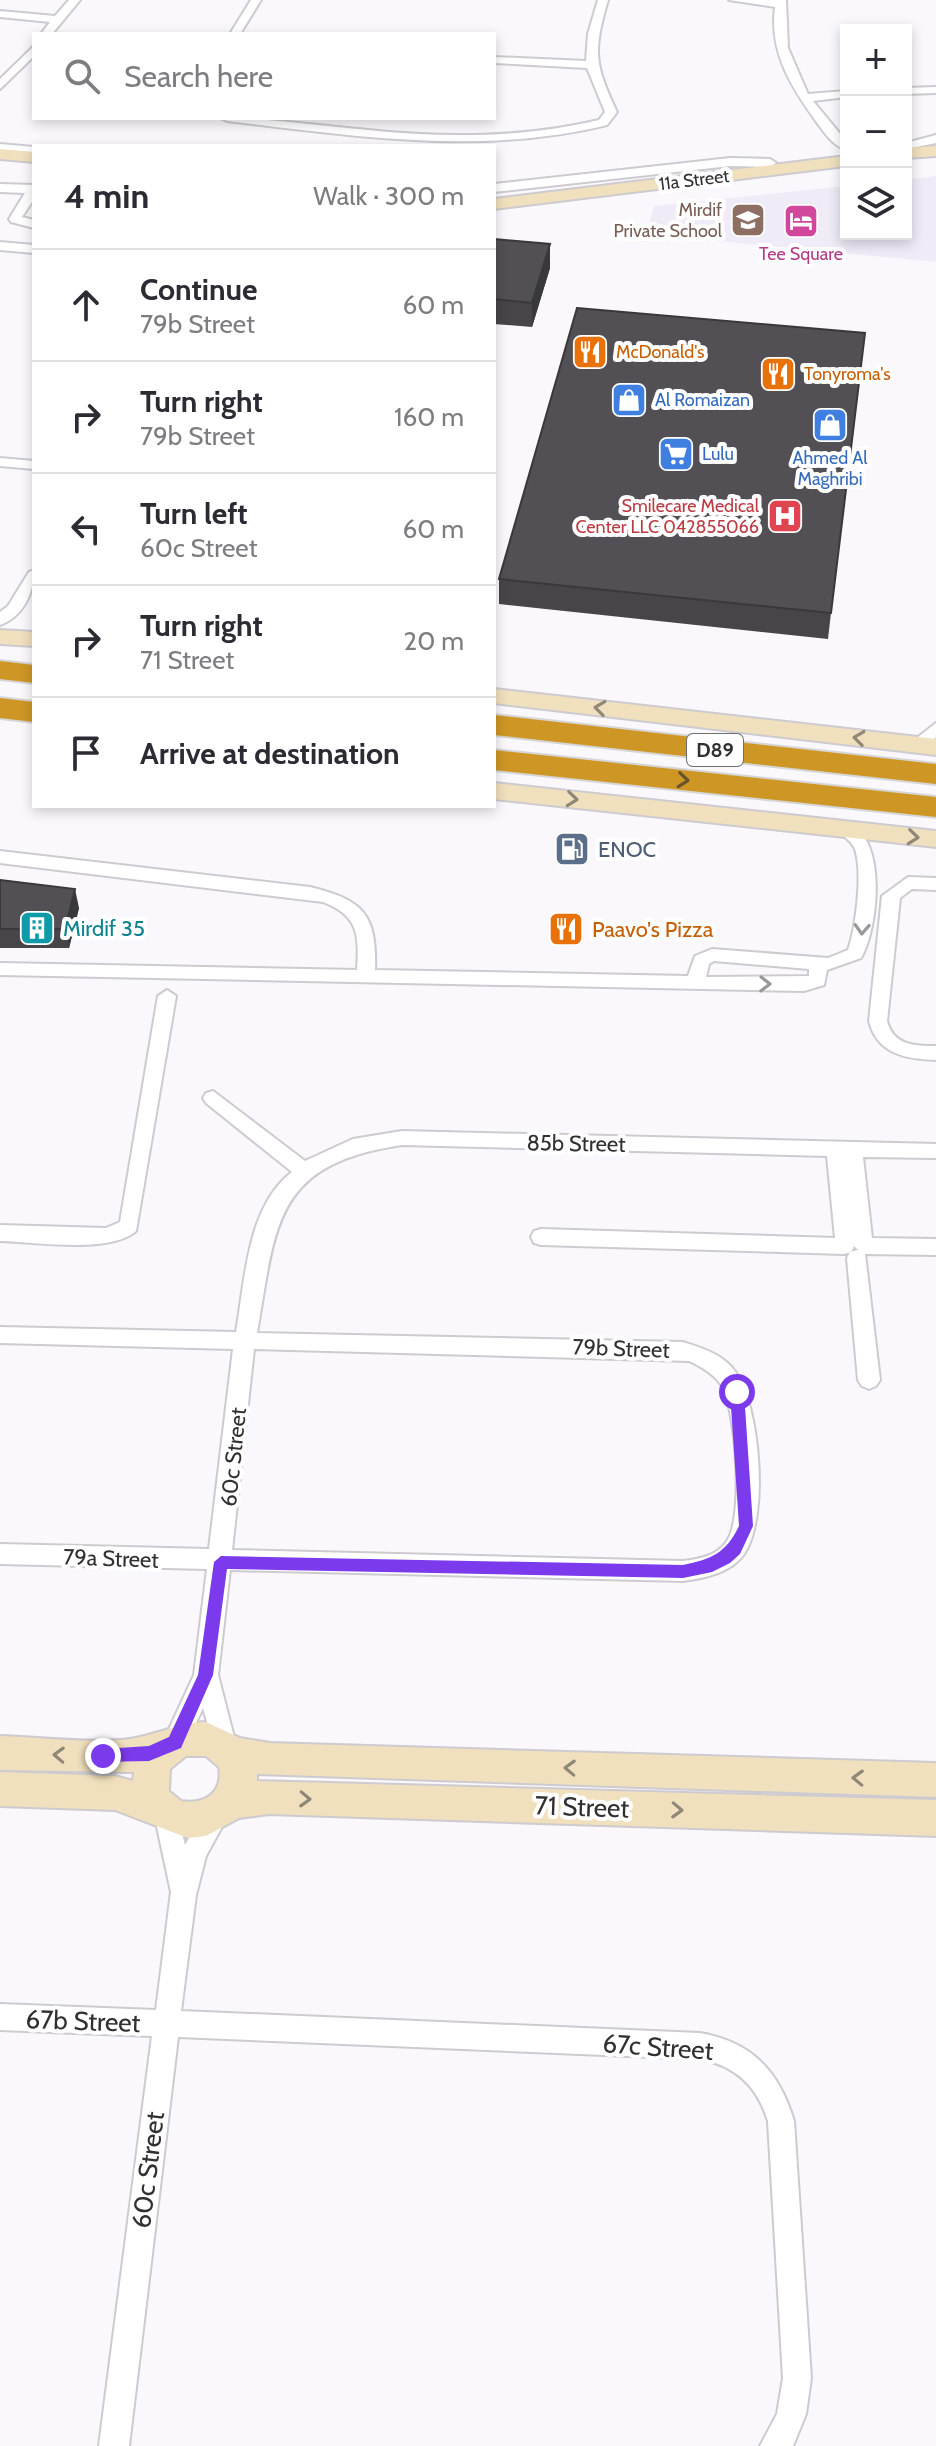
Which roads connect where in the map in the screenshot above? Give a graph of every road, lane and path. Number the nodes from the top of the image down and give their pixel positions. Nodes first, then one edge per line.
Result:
1 (75, 0) edge
2 (256, 0) edge
3 (603, 0) edge
4 (734, 0) edge
5 (781, 2) edge
6 (0, 14) edge
7 (59, 20) junction
8 (48, 32) edge
9 (236, 32) edge
10 (32, 51) edge
11 (496, 60) edge
12 (589, 65) junction
13 (0, 86) edge
14 (936, 90) edge
15 (912, 91) edge
16 (840, 95) edge
17 (805, 98) junction
18 (249, 120) edge
19 (936, 142) edge
20 (912, 147) edge
21 (912, 149) edge
22 (840, 150) edge
23 (32, 151) edge
24 (936, 151) edge
25 (840, 152) edge
26 (840, 152) edge
27 (1, 155) edge
28 (32, 157) edge
29 (770, 163) junction
30 (32, 165) edge
31 (0, 188) edge
32 (496, 188) edge
33 (32, 190) edge
34 (32, 193) edge
35 (496, 195) edge
36 (496, 204) edge
37 (19, 223) junction
38 (32, 224) edge
39 (0, 227) edge
40 (0, 246) edge
41 (32, 249) edge
42 (0, 462) edge
43 (32, 465) edge
44 (32, 578) edge
45 (14, 609) junction
46 (0, 620) edge
47 (0, 637) edge
48 (32, 645) edge
49 (32, 646) edge
50 (32, 646) edge
51 (0, 658) edge
52 (0, 670) edge
53 (32, 674) edge
54 (496, 696) edge
55 (0, 708) edge
56 (32, 712) edge
57 (496, 725) edge
58 (930, 740) edge
59 (496, 760) edge
60 (936, 774) edge
61 (496, 791) edge
62 (936, 807) edge
63 (847, 830) junction
64 (936, 839) edge
65 (0, 857) edge
66 (936, 884) edge
67 (818, 964) junction
68 (0, 969) edge
69 (366, 975) junction
70 (695, 982) junction
71 (167, 996) dead end
72 (936, 1053) edge
73 (213, 1098) dead end
74 (845, 1150) junction
75 (936, 1151) edge
76 (304, 1171) junction
77 (0, 1233) edge
78 (541, 1237) dead end
79 (263, 1240) joint
80 (855, 1247) junction
81 (936, 1247) edge
82 (0, 1335) edge
83 (245, 1340) junction
84 (869, 1380) dead end
85 (0, 1554) edge
86 (221, 1562) junction
87 (206, 1675) junction
88 (170, 1746) junction
89 (228, 1749) junction
90 (0, 1753) edge
91 (936, 1780) edge
92 (0, 1789) edge
93 (162, 1809) junction
94 (222, 1809) junction
95 (936, 1818) edge
96 (183, 1895) junction
97 (0, 2017) edge
98 (167, 2024) junction
99 (114, 2446) edge
100 (775, 2446) edge

1 - 7 street
2 - 9 street
3 - 12 street
4 - 5 street
5 - 17 street
6 - 7 street
7 - 8 street
10 - 13 street
11 - 12 street
12 - 18 street
14 - 15 street
16 - 17 street
17 - 22 street
19 - 20 street
21 - 24 street
23 - 27 street
25 - 29 street, 11a Street
26 - 36 street, 11a Street
27 - 28 street
27 - 30 street
29 - 32 street, 11a Street
29 - 35 street, 11a Street
31 - 33 street
34 - 37 street
37 - 38 street
37 - 39 street
40 - 41 street
42 - 43 street
44 - 45 street
45 - 46 street
45 - 48 street
47 - 49 street
50 - 51 highway
52 - 53 highway
58 -> 54 street
55 - 56 highway
57 - 60 highway, D89
59 -> 62 highway, D89
61 -> 63 street
63 -> 64 street
63 -> 67 street
65 - 69 street
66 - 72 street
70 -> 67 street
67 - 70 street
68 - 69 street
69 - 70 street
71 - 77 street
73 - 76 street
74 - 75 street, 85b Street
74 - 76 street, 85b Street
74 - 80 street
76 - 79 street, 85b Street
78 - 80 street
79 - 83 street, 60c Street
80 - 81 street
80 - 84 street
82 - 83 street, 79b Street
83 - 86 street, 60c Street
83 - 86 street, 79b Street
85 - 86 street, 79a Street
86 - 87 street, 60c Street
87 - 88 street, 60c Street
87 - 89 street, 60c Street
88 - 89 street
88 -> 90 street
88 - 93 street
91 -> 89 street, 71 Street
89 - 94 street
92 - 93 street
93 - 94 street
93 - 96 street, 60c Street
94 -> 95 street, 71 Street
94 - 96 street, 60c Street
96 - 98 street, 60c Street
97 - 98 street, 67b Street
98 - 99 street, 60c Street
98 - 100 street, 67c Street

